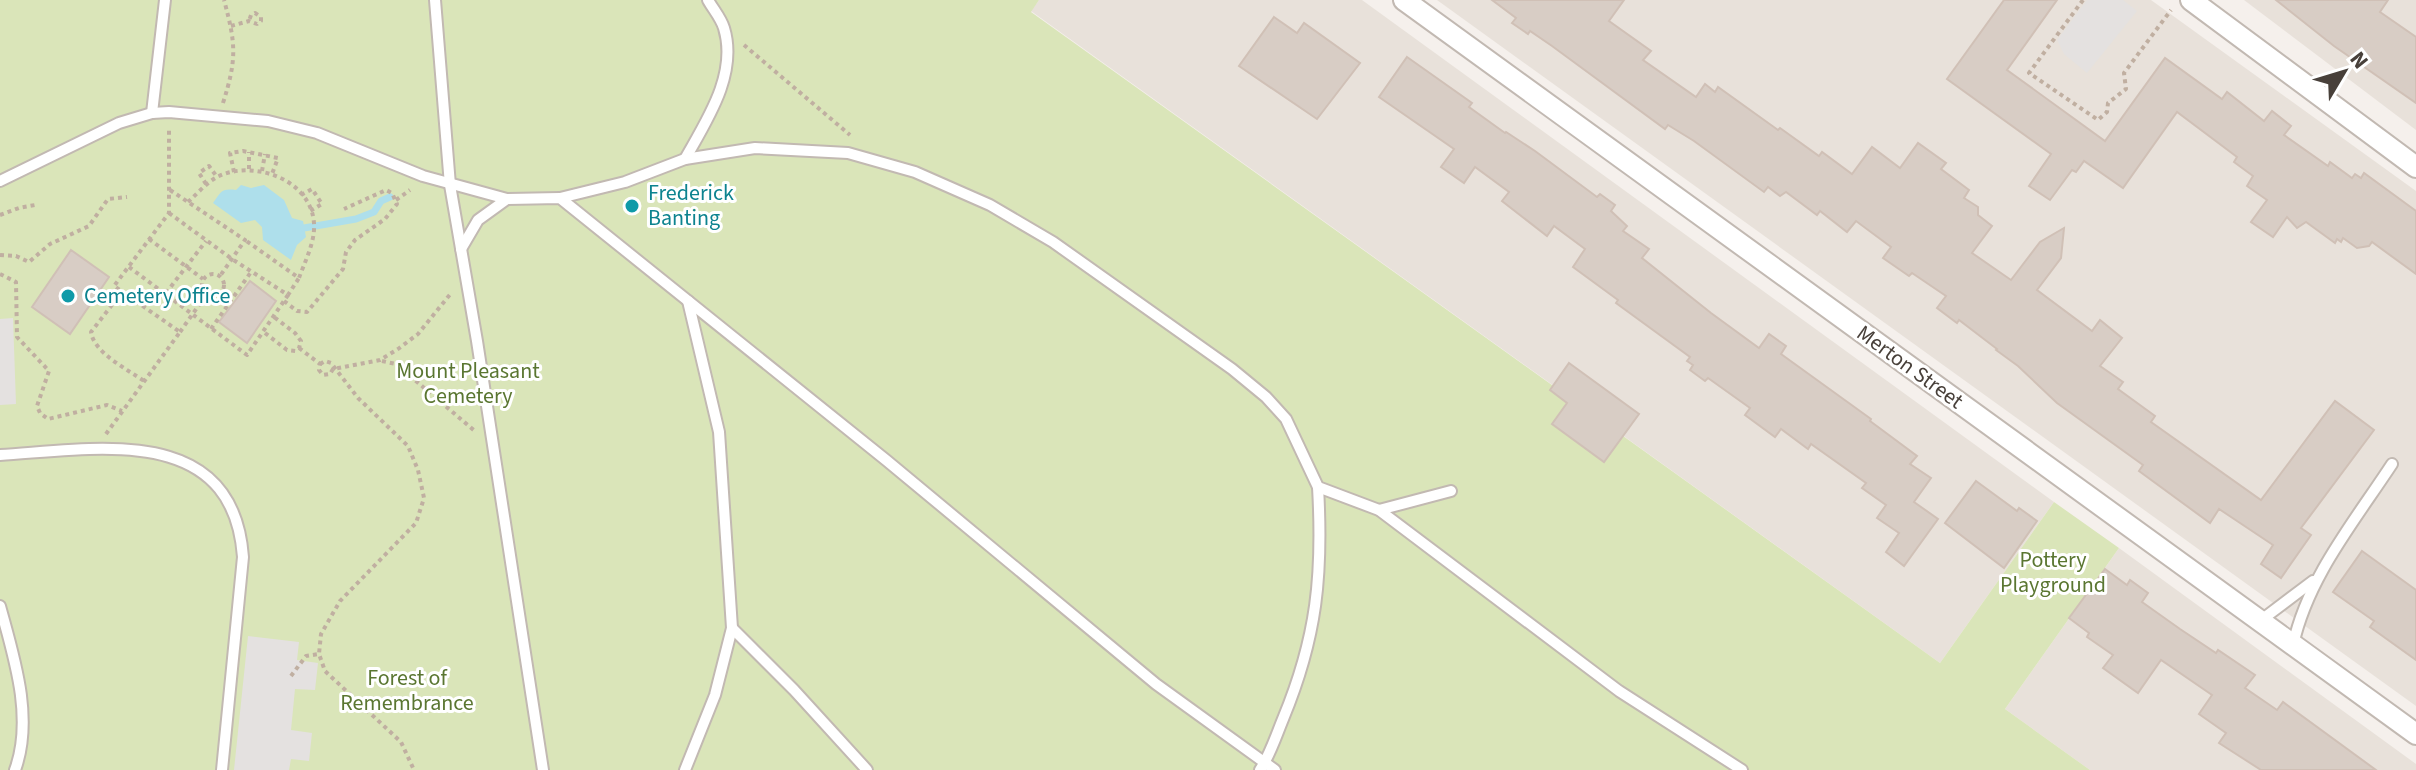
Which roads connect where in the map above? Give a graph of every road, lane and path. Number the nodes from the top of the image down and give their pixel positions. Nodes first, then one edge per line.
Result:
1 (165, 0) edge
2 (224, 0) edge
3 (435, 0) edge
4 (708, 0) edge
5 (1404, 0) edge
6 (2083, 0) edge
7 (2191, 0) edge
8 (2172, 9) dead end
9 (249, 21) dead end
10 (231, 26) junction
11 (724, 28) junction
12 (169, 112) junction
13 (152, 113) junction
14 (220, 117) junction
15 (249, 152) junction
16 (265, 154) junction
17 (685, 159) junction
18 (882, 162) junction
19 (2416, 167) edge
20 (249, 169) junction
21 (262, 171) junction
22 (234, 172) junction
23 (272, 174) junction
24 (217, 177) junction
25 (0, 181) edge
26 (206, 184) junction
27 (450, 185) junction
28 (170, 190) junction
29 (301, 195) junction
30 (127, 197) dead end
31 (560, 198) junction
32 (507, 199) junction
33 (188, 202) junction
34 (35, 205) dead end
35 (344, 209) dead end
36 (310, 211) junction
37 (169, 213) junction
38 (0, 215) edge
39 (149, 239) junction
40 (245, 240) junction
41 (206, 241) junction
42 (461, 249) junction
43 (0, 255) edge
44 (232, 259) junction
45 (129, 267) junction
46 (187, 267) junction
47 (251, 272) junction
48 (0, 274) edge
49 (467, 275) junction
50 (220, 276) junction
51 (299, 278) junction
52 (203, 279) junction
53 (122, 292) junction
54 (222, 292) junction
55 (165, 294) junction
56 (206, 294) junction
57 (286, 298) junction
58 (232, 299) junction
59 (688, 301) junction
60 (193, 314) junction
61 (274, 317) junction
62 (211, 329) junction
63 (180, 332) junction
64 (264, 332) junction
65 (299, 348) junction
66 (380, 360) junction
67 (320, 364) junction
68 (333, 369) junction
69 (144, 381) junction
70 (122, 411) junction
71 (491, 439) junction
72 (96, 449) junction
73 (0, 455) edge
74 (2392, 464) dead end
75 (1318, 487) junction
76 (1451, 491) dead end
77 (1379, 510) junction
78 (2315, 580) junction
79 (0, 606) edge
80 (2260, 621) junction
81 (732, 628) junction
82 (2293, 645) junction
83 (319, 654) junction
84 (291, 676) dead end
85 (2416, 734) edge
86 (1262, 766) edge
87 (15, 770) edge
88 (222, 770) edge
89 (414, 770) edge
90 (543, 770) edge
91 (685, 770) edge
92 (867, 770) edge
93 (1275, 770) edge
94 (1742, 770) edge

1 - 13 lane
2 - 10 path
3 - 27 lane
4 - 11 lane
5 - 80 street, Merton Street
6 - 8 path
7 - 19 street
9 - 10 path
10 - 14 path
11 - 17 lane
11 - 18 path
12 - 13 lane
12 - 14 lane
12 - 28 path
13 - 25 lane
14 - 27 lane
15 - 16 path
15 - 20 path
15 - 22 path
16 - 21 path
16 - 23 path
17 - 18 lane
17 - 31 lane
18 - 75 lane
20 - 21 path
20 - 22 path
21 - 23 path
22 - 24 path
23 - 29 path
24 - 26 path
24 - 26 path
26 - 33 path
27 - 32 lane
27 - 42 lane
28 - 33 path
28 - 37 path
29 - 36 path
29 - 36 path
30 - 43 path
31 - 32 lane
31 - 59 lane
32 - 42 lane
33 - 40 path
34 - 38 path
35 - 57 path
36 - 51 path
37 - 39 path
37 - 41 path
39 - 45 path
39 - 46 path
40 - 44 path
40 - 51 path
41 - 44 path
41 - 46 path
42 - 49 lane
44 - 47 path
44 - 50 path
45 - 53 path
45 - 55 path
46 - 52 path
46 - 55 path
47 - 57 path
47 - 58 path
48 - 70 path
49 - 66 path
49 - 71 lane
50 - 52 path
50 - 54 path
51 - 57 path
52 - 56 path
53 - 63 path
53 - 69 path
54 - 56 path
54 - 58 path
55 - 60 path
56 - 60 path
57 - 61 path
58 - 62 path
59 - 81 lane
59 - 86 lane
60 - 62 path
60 - 63 path
61 - 64 path
61 - 65 path
62 - 64 path
63 - 69 path
64 - 65 path
65 - 67 path
66 - 68 path
66 - 71 path
67 - 68 path
67 - 68 path
68 - 83 path
69 - 70 path
70 - 72 path
71 - 90 lane
72 - 73 lane
72 - 88 lane
74 - 78 lane
75 - 77 lane
75 - 86 lane
76 - 77 lane
77 - 94 lane
78 - 80 lane
78 - 82 lane
79 - 87 lane
80 - 82 street, Merton Street
81 - 91 lane
81 - 92 lane
82 - 85 street, Merton Street
83 - 84 path
83 - 89 path
86 - 93 lane

